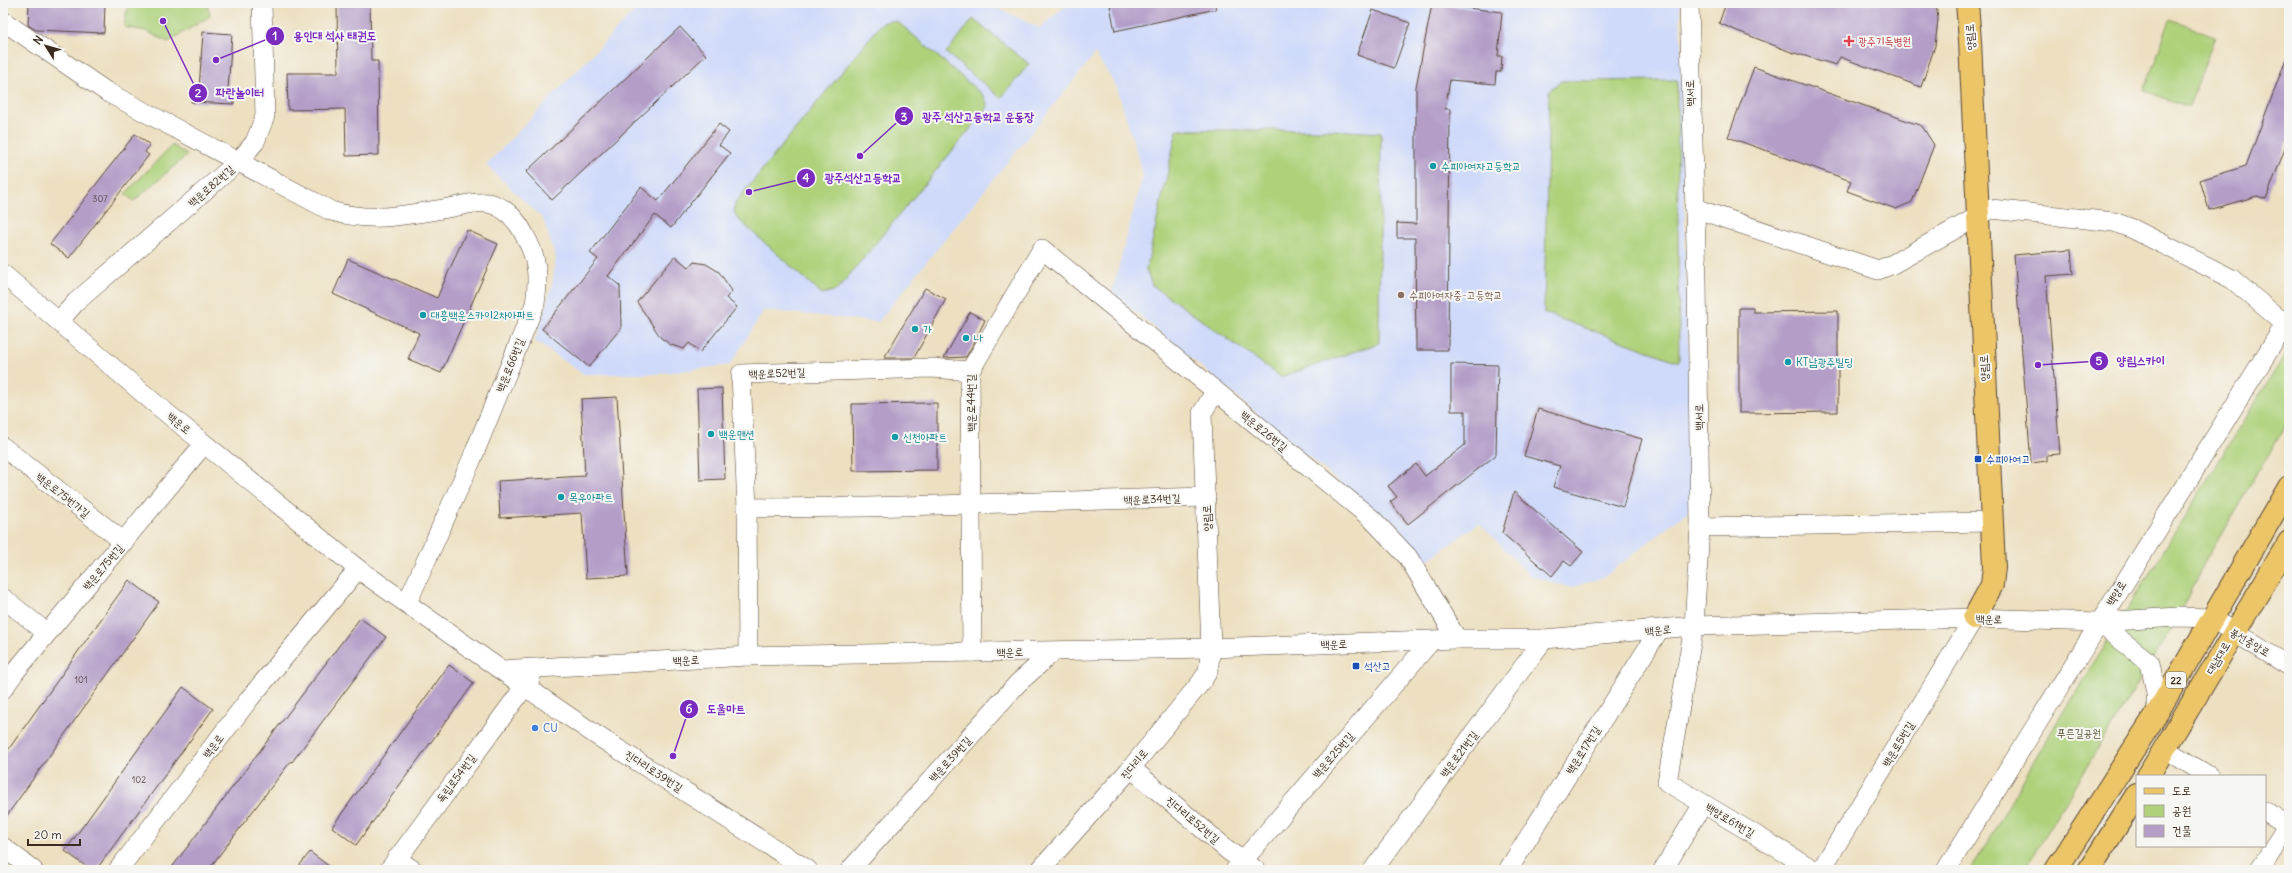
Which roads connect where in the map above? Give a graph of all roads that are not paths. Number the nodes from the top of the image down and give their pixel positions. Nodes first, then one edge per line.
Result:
1 (262, 3) edge
2 (1689, 3) edge
3 (1967, 3) edge
4 (3, 21) edge
5 (239, 161) junction
6 (1694, 208) junction
7 (1977, 215) junction
8 (1042, 249) joint
9 (6, 283) edge
10 (60, 320) junction
11 (2287, 321) edge
12 (970, 372) junction
13 (1215, 392) junction
14 (204, 444) junction
15 (3, 447) edge
16 (2289, 487) edge
17 (1206, 498) junction
18 (972, 504) junction
19 (747, 508) junction
20 (1990, 522) junction
21 (1700, 527) junction
22 (124, 542) junction
23 (2289, 542) edge
24 (358, 569) junction
25 (3, 598) edge
26 (407, 603) junction
27 (1974, 618) junction
28 (2211, 618) junction
29 (2098, 622) junction
30 (1694, 626) junction
31 (1659, 630) junction
32 (2233, 632) junction
33 (48, 633) junction
34 (1457, 638) junction
35 (1544, 639) junction
36 (1431, 641) junction
37 (1211, 648) junction
38 (972, 652) junction
39 (1053, 652) junction
40 (748, 656) junction
41 (2289, 666) edge
42 (539, 667) junction
43 (501, 670) junction
44 (524, 686) junction
45 (3, 690) edge
46 (2157, 713) junction
47 (2166, 749) junction
48 (1131, 768) junction
49 (2149, 775) edge
50 (2207, 775) edge
51 (2136, 796) edge
52 (1704, 804) junction
53 (2266, 812) edge
54 (2288, 826) edge
55 (3, 847) edge
56 (392, 865) edge
57 (1245, 867) edge
58 (33, 870) edge
59 (118, 870) edge
60 (413, 870) edge
61 (808, 870) edge
62 (850, 870) edge
63 (1040, 870) edge
64 (1373, 870) edge
65 (1508, 870) edge
66 (1663, 870) edge
67 (1814, 870) edge
68 (1821, 870) edge
69 (1946, 870) edge
70 (2056, 870) edge
71 (2089, 870) edge
72 (2259, 870) edge

1 - 5 street, 백운로82번길
2 - 6 street, 백서로
3 - 7 main road, 양림로
4 - 5 street, 백운로66번길
5 - 10 street, 백운로82번길
5 - 26 street, 백운로66번길
6 - 7 street
6 - 21 street, 백서로
7 - 11 street
7 - 20 main road, 양림로
8 - 12 street, 백운로44번길
8 - 13 street, 백운로26번길
9 - 10 street, 백운로
10 - 14 street, 백운로
11 - 29 street, 백양로
12 - 18 street, 백운로44번길
12 - 19 street, 백운로52번길
13 - 17 street, 양림로
13 - 34 street, 백운로26번길
14 - 22 street, 백운로75번길
14 - 24 street, 백운로
15 - 22 street, 백운로75번가길
16 - 28 main road, 22
17 - 18 street, 백운로34번길
17 - 37 street, 양림로
18 - 19 street
18 - 38 street, 백운로44번길
19 - 40 street, 백운로52번길
20 - 21 street
20 - 27 main road, 양림로
21 - 30 street, 백서로
22 - 33 street, 백운로75번길
23 - 32 main road, 대남대로 / 22
24 - 26 street, 백운로
24 - 59 street, 백운로
25 - 33 street
26 - 43 street, 백운로
27 - 29 street, 백운로
27 - 30 street, 백운로
27 - 68 street, 백운로5번길
28 - 29 street, 백운로
28 - 32 street, 봉선중앙로
28 - 46 main road, 22
29 - 46 street
29 - 69 street, 백양로
30 - 31 street, 백운로
30 - 52 street, 백양로61번길
31 - 35 street, 백운로
31 - 65 street, 백운로17번길
32 - 41 street, 봉선중앙로
32 - 47 main road, 대남대로 / 22
33 - 45 street, 백운로75번길
34 - 35 street, 백운로
34 - 36 street, 백운로
35 - 64 street, 백운로21번길
36 - 37 street, 백운로
36 - 57 street, 백운로25번길
37 - 39 street, 백운로
37 - 48 street, 진다리로
38 - 39 street, 백운로
38 - 40 street, 백운로
39 - 62 street, 백운로39번길
40 - 42 street, 백운로
42 - 43 street, 백운로
42 - 44 street, 독립로54번길
43 - 44 street, 진다리로39번길
44 - 56 street, 독립로54번길
44 - 61 street, 진다리로39번길
46 - 70 main road, 22
47 - 49 main road, 대남대로 / 22
47 - 50 street
48 - 57 street, 진다리로52번길
48 - 63 street, 진다리로
51 - 71 main road
52 - 66 street
52 - 67 street, 백양로61번길
53 - 54 street
54 - 72 street
55 - 58 street
56 - 60 street

